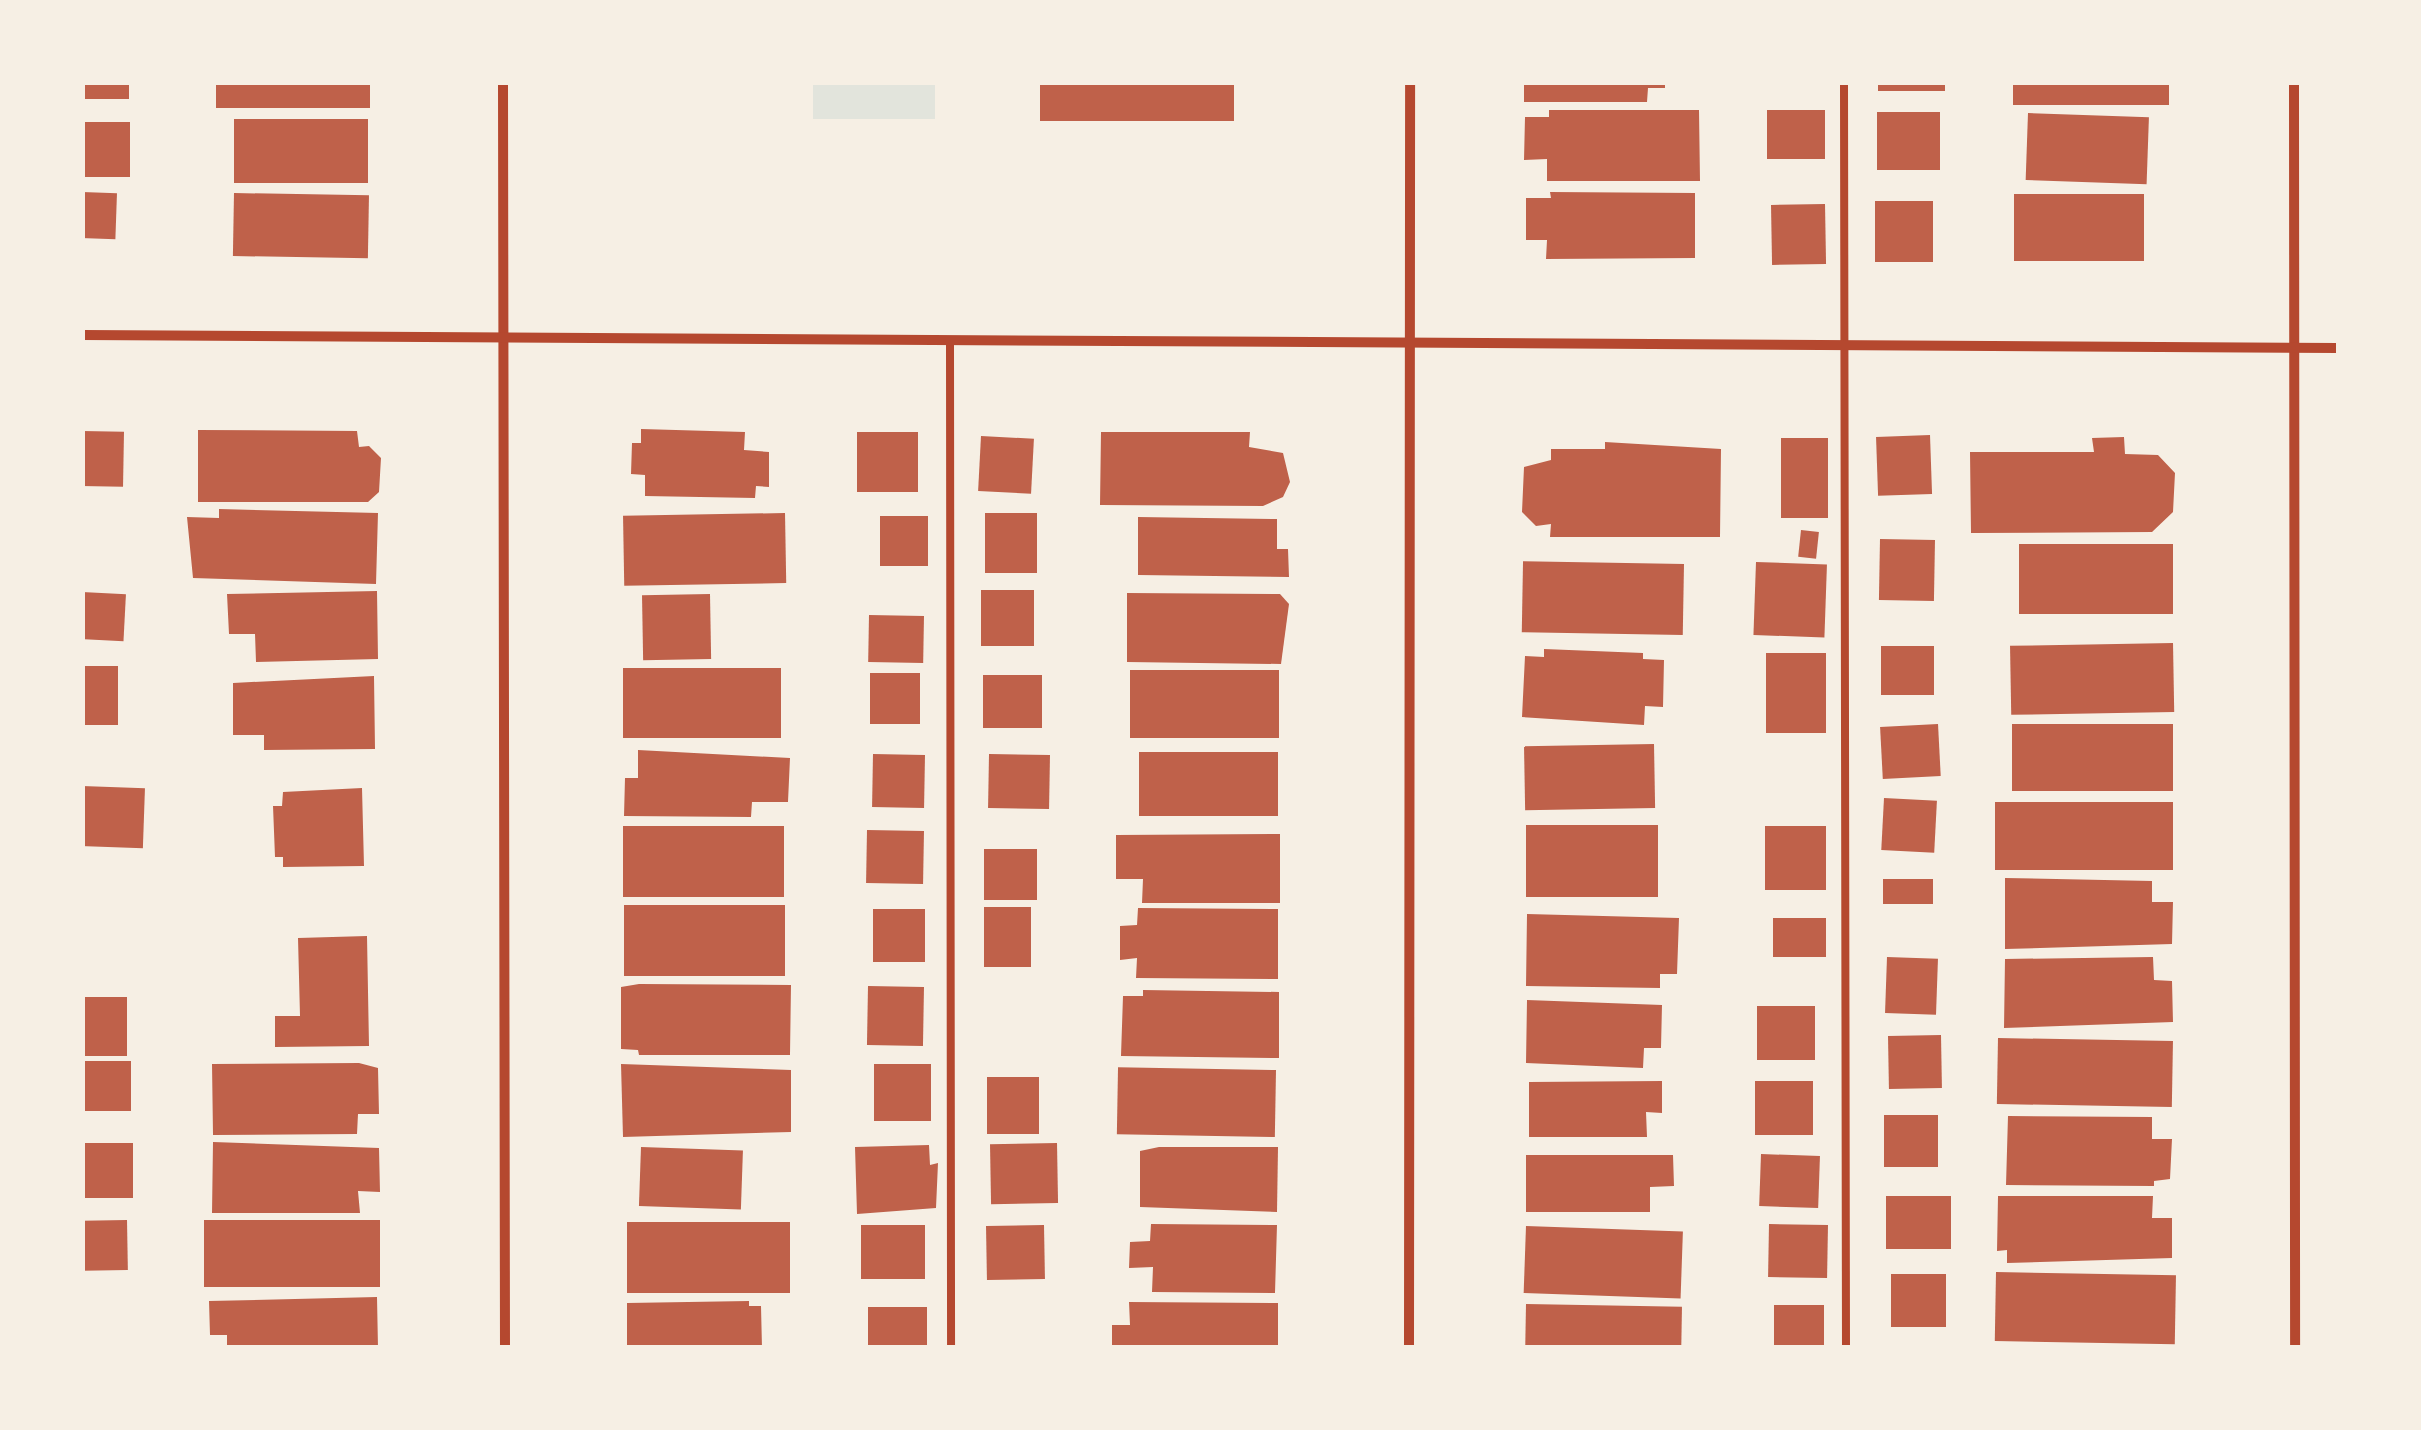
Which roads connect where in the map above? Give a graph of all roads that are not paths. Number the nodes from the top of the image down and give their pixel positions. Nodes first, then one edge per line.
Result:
1 (503, 82) edge
2 (1410, 82) edge
3 (1844, 82) edge
4 (2294, 82) edge
5 (82, 335) edge
6 (505, 338) junction
7 (950, 341) junction
8 (1410, 343) junction
9 (1843, 345) junction
10 (2296, 347) junction
11 (2338, 348) edge
12 (505, 1348) edge
13 (952, 1348) edge
14 (1408, 1348) edge
15 (1846, 1348) edge
16 (2295, 1348) edge

1 - 6 street
2 - 8 street
3 - 9 lane
4 - 10 street
5 - 6 street
6 - 7 street
6 - 12 street
7 - 8 street
7 - 13 lane
8 - 9 street
8 - 14 street
9 - 10 street
9 - 15 lane
10 - 11 street
10 - 16 street

